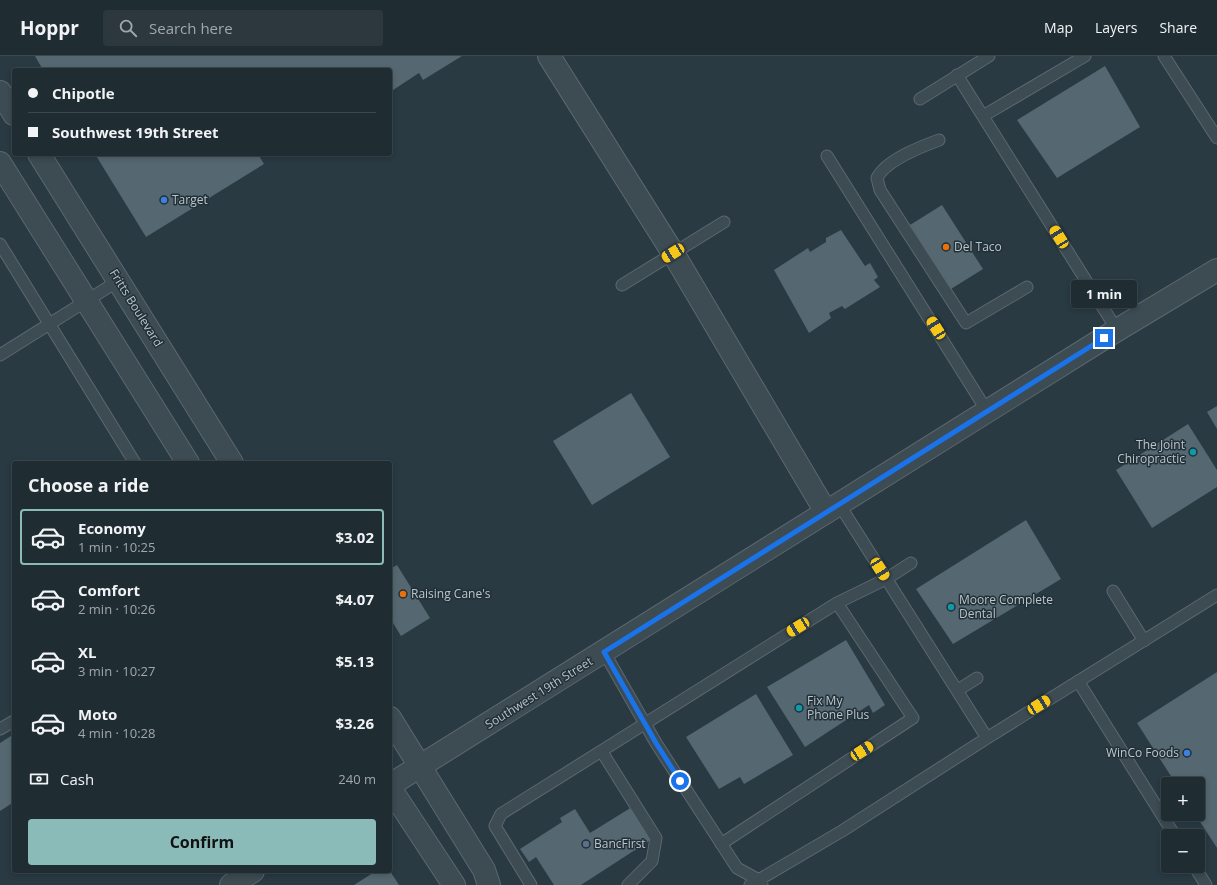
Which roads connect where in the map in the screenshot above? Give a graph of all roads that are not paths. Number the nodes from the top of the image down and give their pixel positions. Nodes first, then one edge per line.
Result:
1 (548, 56) edge
2 (989, 56) edge
3 (1085, 56) edge
4 (1164, 56) edge
5 (957, 75) junction
6 (0, 92) edge
7 (920, 99) dead end
8 (12, 111) edge
9 (983, 116) junction
10 (1217, 138) edge
11 (939, 140) dead end
12 (40, 156) edge
13 (827, 156) dead end
14 (0, 162) edge
15 (724, 222) dead end
16 (0, 244) edge
17 (673, 253) junction
18 (1217, 270) edge
19 (118, 281) junction
20 (622, 285) dead end
21 (1027, 287) dead end
22 (86, 300) junction
23 (50, 324) junction
24 (1117, 330) junction
25 (0, 354) edge
26 (987, 411) junction
27 (134, 461) edge
28 (187, 461) edge
29 (231, 461) edge
30 (832, 508) junction
31 (911, 563) dead end
32 (886, 579) junction
33 (1113, 591) dead end
34 (1217, 594) edge
35 (837, 602) junction
36 (1144, 641) junction
37 (604, 652) junction
38 (977, 678) dead end
39 (1078, 681) junction
40 (958, 690) junction
41 (392, 721) edge
42 (12, 722) edge
43 (644, 724) junction
44 (0, 730) edge
45 (987, 738) junction
46 (602, 752) junction
47 (421, 766) junction
48 (392, 786) edge
49 (392, 790) edge
50 (1171, 829) edge
51 (721, 844) junction
52 (250, 873) edge
53 (1198, 873) edge
54 (757, 883) edge
55 (231, 885) edge
56 (454, 885) edge
57 (489, 885) edge
58 (531, 885) edge
59 (628, 885) edge
60 (1206, 885) edge

1 - 17 street
2 - 5 lane
3 - 9 lane
4 - 10 lane
5 - 7 lane
5 - 9 lane
6 - 8 street
9 - 24 lane
11 - 21 lane
12 - 19 street, Fritts Boulevard
13 - 26 lane
14 - 22 street
15 - 17 lane
16 - 23 lane
17 - 20 lane
17 - 30 street
18 - 24 street, Southwest 19th Street
19 - 22 lane
19 - 29 street, Fritts Boulevard
22 - 23 lane
22 - 28 street
23 - 25 lane
23 - 27 lane
24 - 26 street, Southwest 19th Street
26 - 30 street, Southwest 19th Street
30 - 32 lane
30 - 37 street, Southwest 19th Street
31 - 32 lane
32 - 35 lane
32 - 40 lane
33 - 36 lane
34 - 36 lane
35 - 43 lane
35 - 51 lane
36 - 39 lane
37 - 43 lane
37 - 47 street, Southwest 19th Street
38 - 40 lane
39 - 45 lane
39 - 50 lane
40 - 45 lane
41 - 47 street
42 - 44 lane
43 - 46 lane
43 - 51 lane
45 - 54 lane
46 - 58 lane
46 - 59 lane
47 - 48 street, Southwest 19th Street
47 - 57 street
49 - 56 street
51 - 54 lane
52 - 55 street
53 - 60 lane

